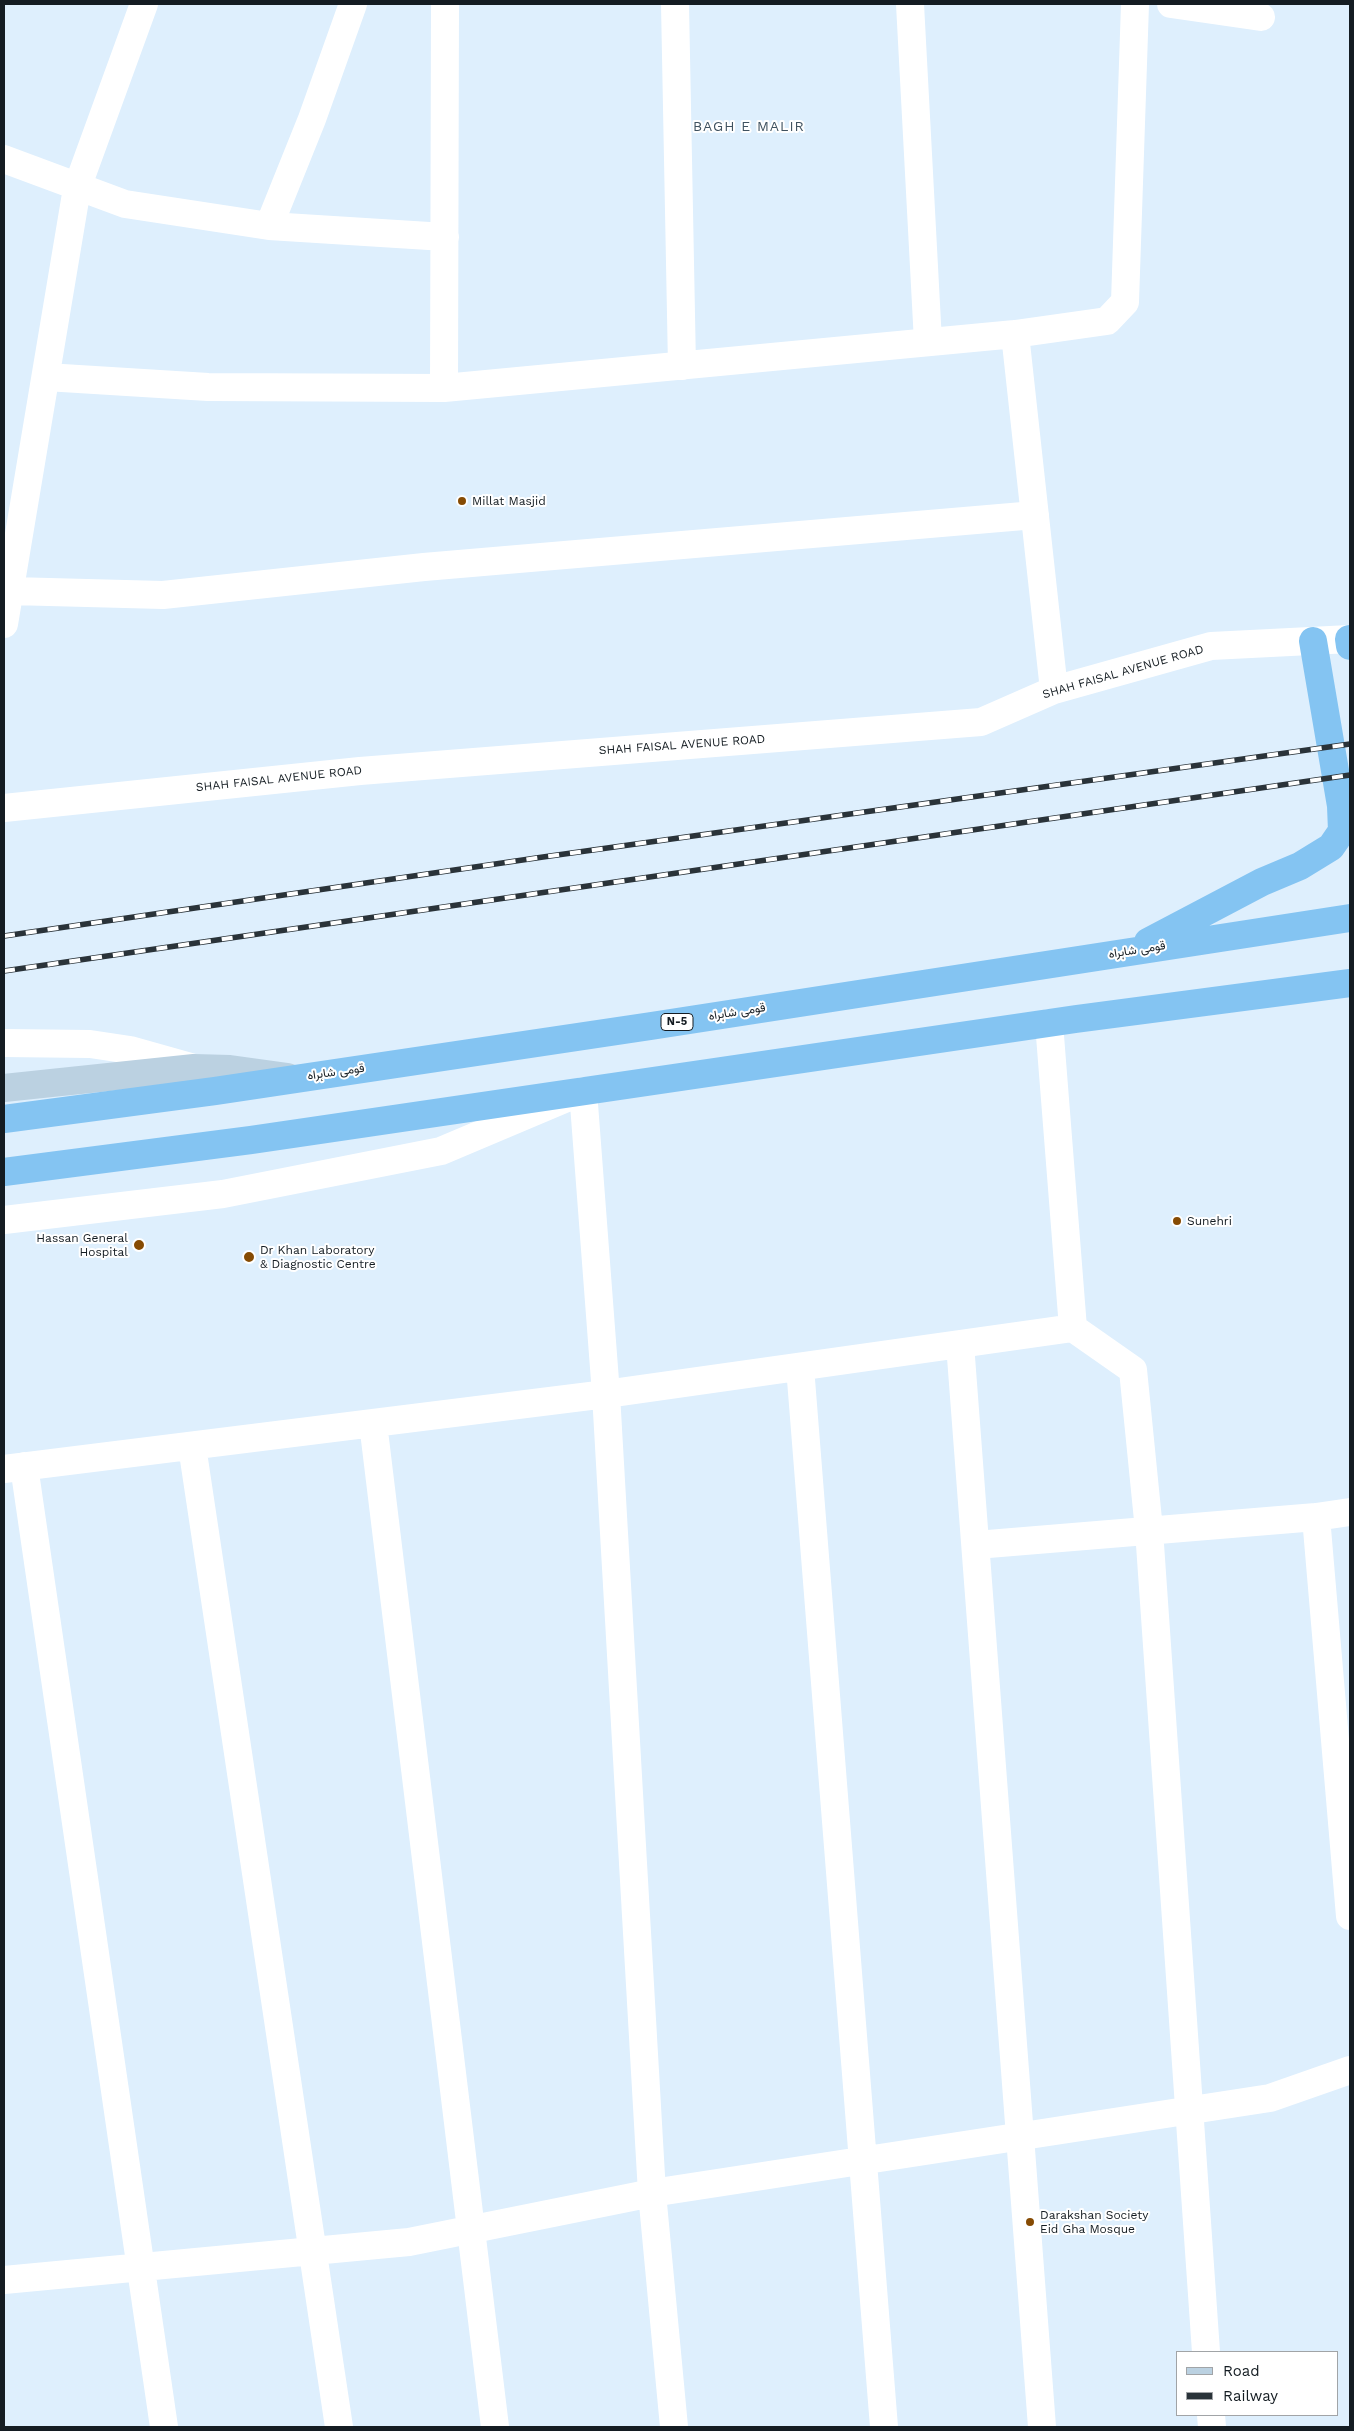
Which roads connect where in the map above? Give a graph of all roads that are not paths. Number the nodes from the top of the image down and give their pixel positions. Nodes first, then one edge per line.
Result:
1 (144, 4) edge
2 (354, 4) edge
3 (445, 4) edge
4 (675, 4) edge
5 (910, 4) edge
6 (1135, 4) edge
7 (1171, 4) edge
8 (1261, 17) dead end
9 (4, 159) edge
10 (77, 188) junction
11 (268, 226) junction
12 (445, 237) junction
13 (1015, 334) junction
14 (928, 342) junction
15 (682, 366) junction
16 (46, 377) junction
17 (444, 388) junction
18 (1035, 514) junction
19 (11, 591) junction
20 (4, 624) edge
21 (1313, 641) junction
22 (1350, 642) edge
23 (1054, 690) junction
24 (4, 808) edge
25 (1350, 918) edge
26 (1129, 952) junction
27 (1350, 983) edge
28 (1049, 1023) junction
29 (4, 1043) edge
30 (194, 1068) junction
31 (296, 1078) junction
32 (4, 1088) edge
33 (583, 1091) junction
34 (4, 1119) edge
35 (4, 1172) edge
36 (4, 1220) edge
37 (1073, 1328) junction
38 (960, 1344) junction
39 (800, 1367) junction
40 (606, 1394) junction
41 (373, 1423) junction
42 (192, 1446) junction
43 (14, 1467) edge
44 (1350, 1512) edge
45 (1316, 1517) junction
46 (1149, 1530) junction
47 (976, 1545) junction
48 (1350, 1916) edge
49 (1350, 2070) edge
50 (1190, 2111) junction
51 (1021, 2136) junction
52 (863, 2160) junction
53 (652, 2193) junction
54 (471, 2230) junction
55 (312, 2251) junction
56 (140, 2267) junction
57 (4, 2280) edge
58 (1206, 2351) edge
59 (164, 2427) edge
60 (339, 2427) edge
61 (495, 2427) edge
62 (674, 2427) edge
63 (884, 2427) edge
64 (1042, 2427) edge

1 - 10 street
2 - 11 street
3 - 12 street
4 - 15 street
5 - 14 street
6 - 13 street
7 - 8 street
9 - 10 street
10 - 11 street
10 - 16 street
11 - 12 street
12 - 17 street
13 - 14 street
13 - 18 street
14 - 15 street
15 - 17 street
16 - 17 street
16 - 19 street
18 - 19 street
18 - 23 street
19 - 20 street
21 - 22 street, SHAH FAISAL AVENUE ROAD
21 - 23 street, SHAH FAISAL AVENUE ROAD
21 - 26 highway
23 - 24 street, SHAH FAISAL AVENUE ROAD
25 - 26 highway, قومی شاہراہ / N-5
26 - 31 highway, قومی شاہراہ / N-5
27 - 28 highway
28 - 33 highway
28 - 37 street
29 - 30 street
30 - 31 main road
30 - 32 main road
31 - 34 highway, قومی شاہراہ / N-5
33 - 35 highway
33 - 36 street
33 - 40 street
37 - 38 street
37 - 46 street
38 - 39 street
38 - 47 street
39 - 40 street
39 - 52 street
40 - 41 street
40 - 53 street
41 - 42 street
41 - 54 street
42 - 43 street
42 - 55 street
43 - 56 street
44 - 45 street
45 - 46 street
45 - 48 street
46 - 47 street
46 - 50 street
47 - 51 street
49 - 50 street
50 - 51 street
50 - 58 street
51 - 52 street
51 - 64 street
52 - 53 street
52 - 63 street
53 - 54 street
53 - 62 street
54 - 55 street
54 - 61 street
55 - 56 street
55 - 60 street
56 - 57 street
56 - 59 street

